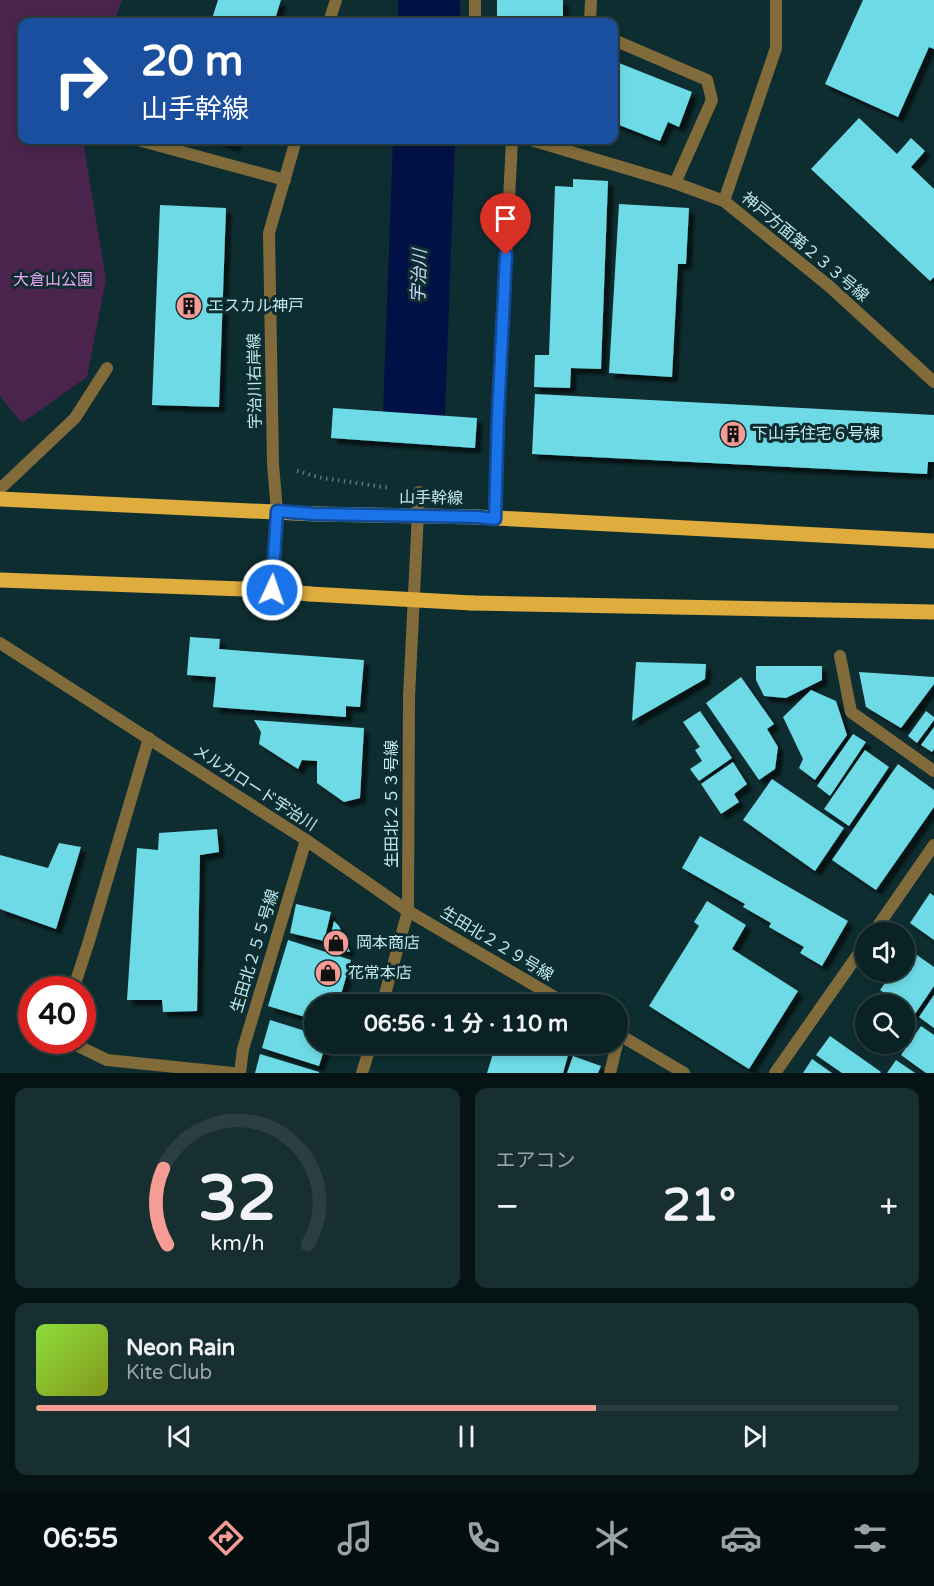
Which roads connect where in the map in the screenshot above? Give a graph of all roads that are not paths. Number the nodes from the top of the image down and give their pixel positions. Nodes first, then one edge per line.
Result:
1 (336, 0) edge
2 (475, 0) edge
3 (591, 0) edge
4 (776, 0) edge
5 (330, 18) edge
6 (475, 18) edge
7 (590, 18) edge
8 (618, 42) edge
9 (153, 144) edge
10 (295, 144) edge
11 (512, 144) edge
12 (544, 144) edge
13 (285, 180) junction
14 (675, 183) junction
15 (724, 201) junction
16 (107, 368) dead end
17 (934, 382) edge
18 (0, 489) edge
19 (419, 492) dead end
20 (0, 499) edge
21 (277, 511) junction
22 (495, 519) junction
23 (934, 541) edge
24 (0, 580) edge
25 (272, 590) junction
26 (934, 612) edge
27 (0, 643) edge
28 (840, 656) dead end
29 (149, 738) junction
30 (934, 771) edge
31 (306, 840) junction
32 (934, 845) edge
33 (408, 910) junction
34 (881, 922) edge
35 (855, 959) edge
36 (78, 976) edge
37 (385, 994) edge
38 (549, 994) edge
39 (628, 1043) edge
40 (96, 1054) edge
41 (367, 1054) edge
42 (614, 1054) edge
43 (233, 1073) edge
44 (240, 1073) edge
45 (362, 1073) edge
46 (610, 1073) edge
47 (684, 1073) edge
48 (775, 1073) edge

1 - 5 street
2 - 6 street
3 - 7 street
4 - 15 street
8 - 14 street
9 - 13 street
10 - 13 street, 宇治川右岸線
11 - 22 street
12 - 14 street, 神戸方面第２３３号線
13 - 21 street, 宇治川右岸線
14 - 15 street, 神戸方面第２３３号線
15 - 17 street, 神戸方面第２３３号線
16 - 18 street
19 - 33 street, 生田北２５３号線
20 - 21 main road, 山手幹線
21 - 22 main road, 山手幹線, bridge
21 - 25 street, 宇治川右岸線
22 - 23 main road, 山手幹線
24 - 25 main road
25 - 26 main road, bridge
27 - 29 street, メルカロード宇治川
28 - 30 street
29 - 31 street, メルカロード宇治川
29 - 36 street
31 - 33 street, メルカロード宇治川
31 - 44 street, 生田北２５５号線
32 - 34 street
33 - 37 street
33 - 38 street, 生田北２２９号線
35 - 48 street
39 - 47 street
40 - 43 street
41 - 45 street
42 - 46 street

